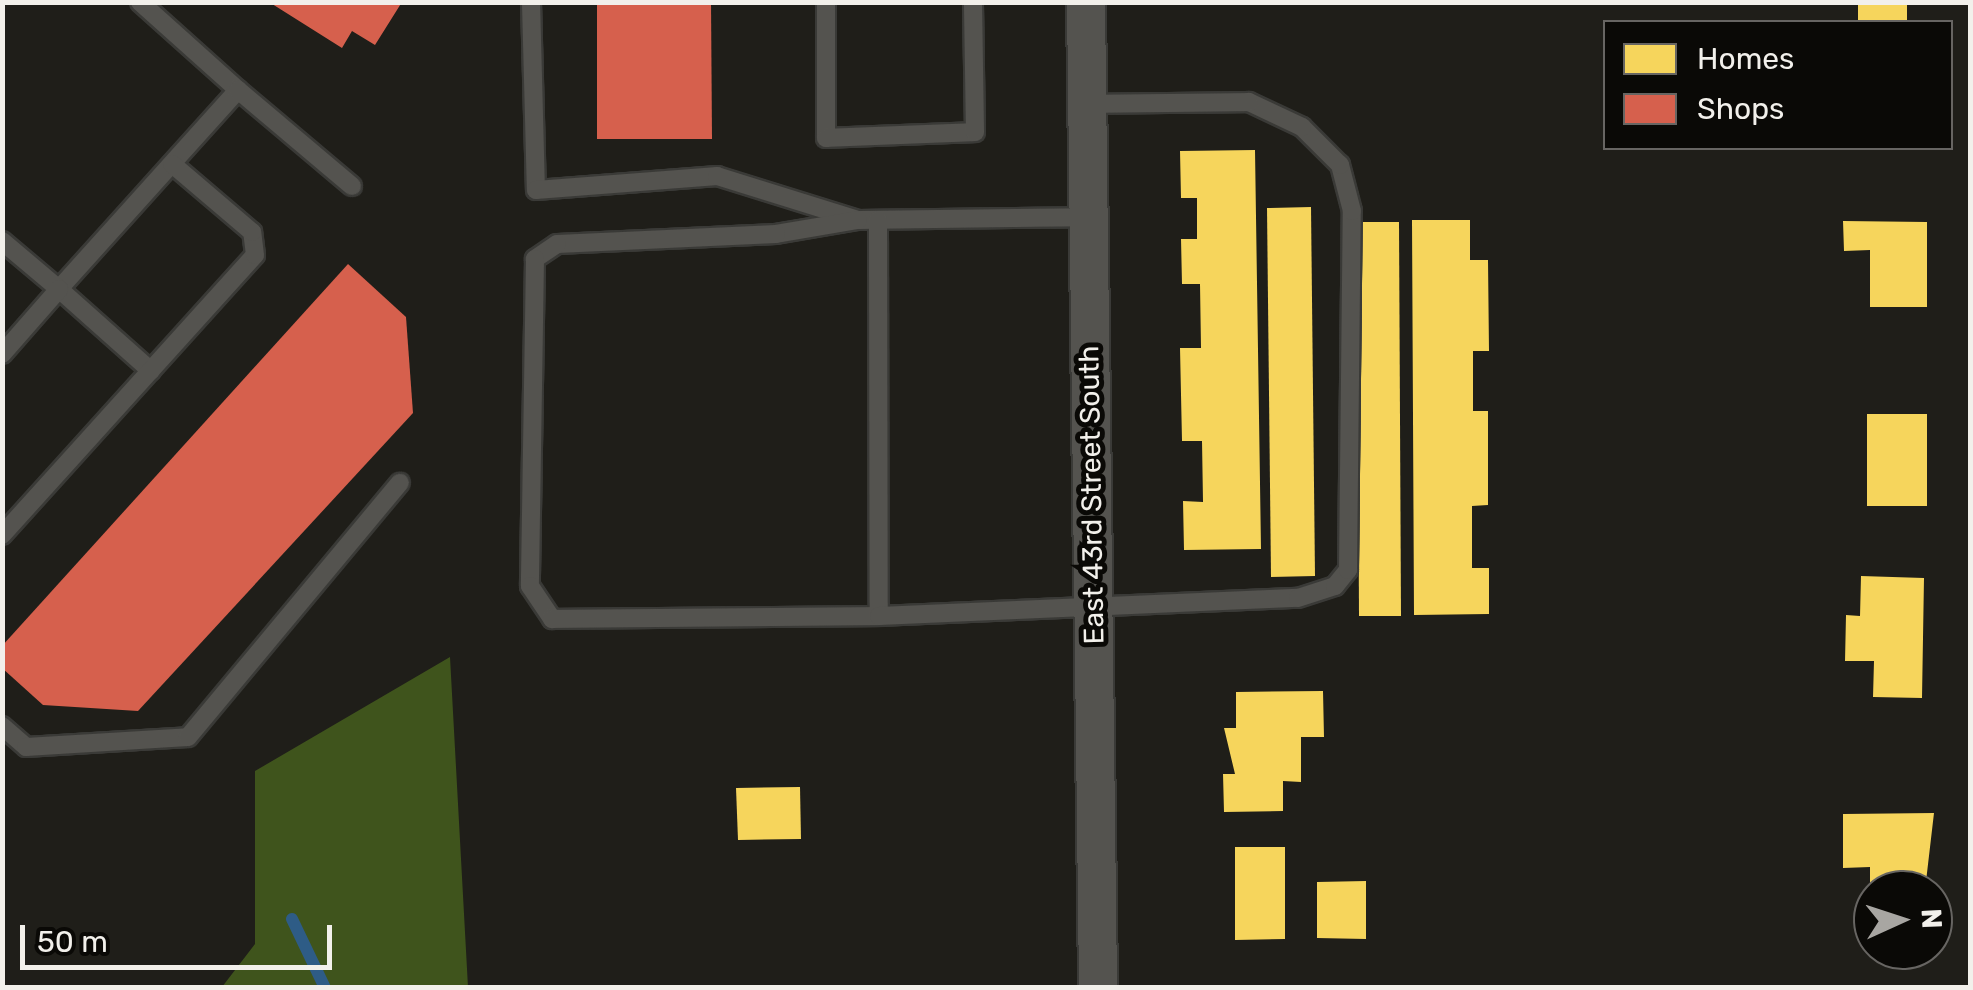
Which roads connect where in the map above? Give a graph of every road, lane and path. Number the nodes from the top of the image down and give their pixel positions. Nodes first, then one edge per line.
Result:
1 (140, 2) edge
2 (531, 2) edge
3 (826, 2) edge
4 (972, 2) edge
5 (1086, 2) edge
6 (238, 90) junction
7 (1087, 104) junction
8 (172, 164) junction
9 (352, 186) dead end
10 (1089, 217) junction
11 (858, 220) junction
12 (878, 220) junction
13 (2, 242) edge
14 (59, 289) junction
15 (2, 354) edge
16 (150, 371) junction
17 (400, 483) dead end
18 (2, 535) edge
19 (1093, 601) junction
20 (879, 616) junction
21 (2, 726) edge
22 (1098, 988) edge

1 - 6 lane
2 - 11 lane
3 - 4 lane
5 - 7 street, East 43rd Street South
6 - 8 lane
6 - 9 lane
7 - 10 street, East 43rd Street South
7 - 19 lane
8 - 14 lane
8 - 16 lane
10 - 12 lane
10 - 19 street, East 43rd Street South
11 - 12 lane
11 - 20 lane
12 - 20 lane
13 - 14 lane
14 - 15 lane
14 - 16 lane
16 - 18 lane
17 - 21 lane
19 - 20 lane
19 - 22 street, East 43rd Street South

